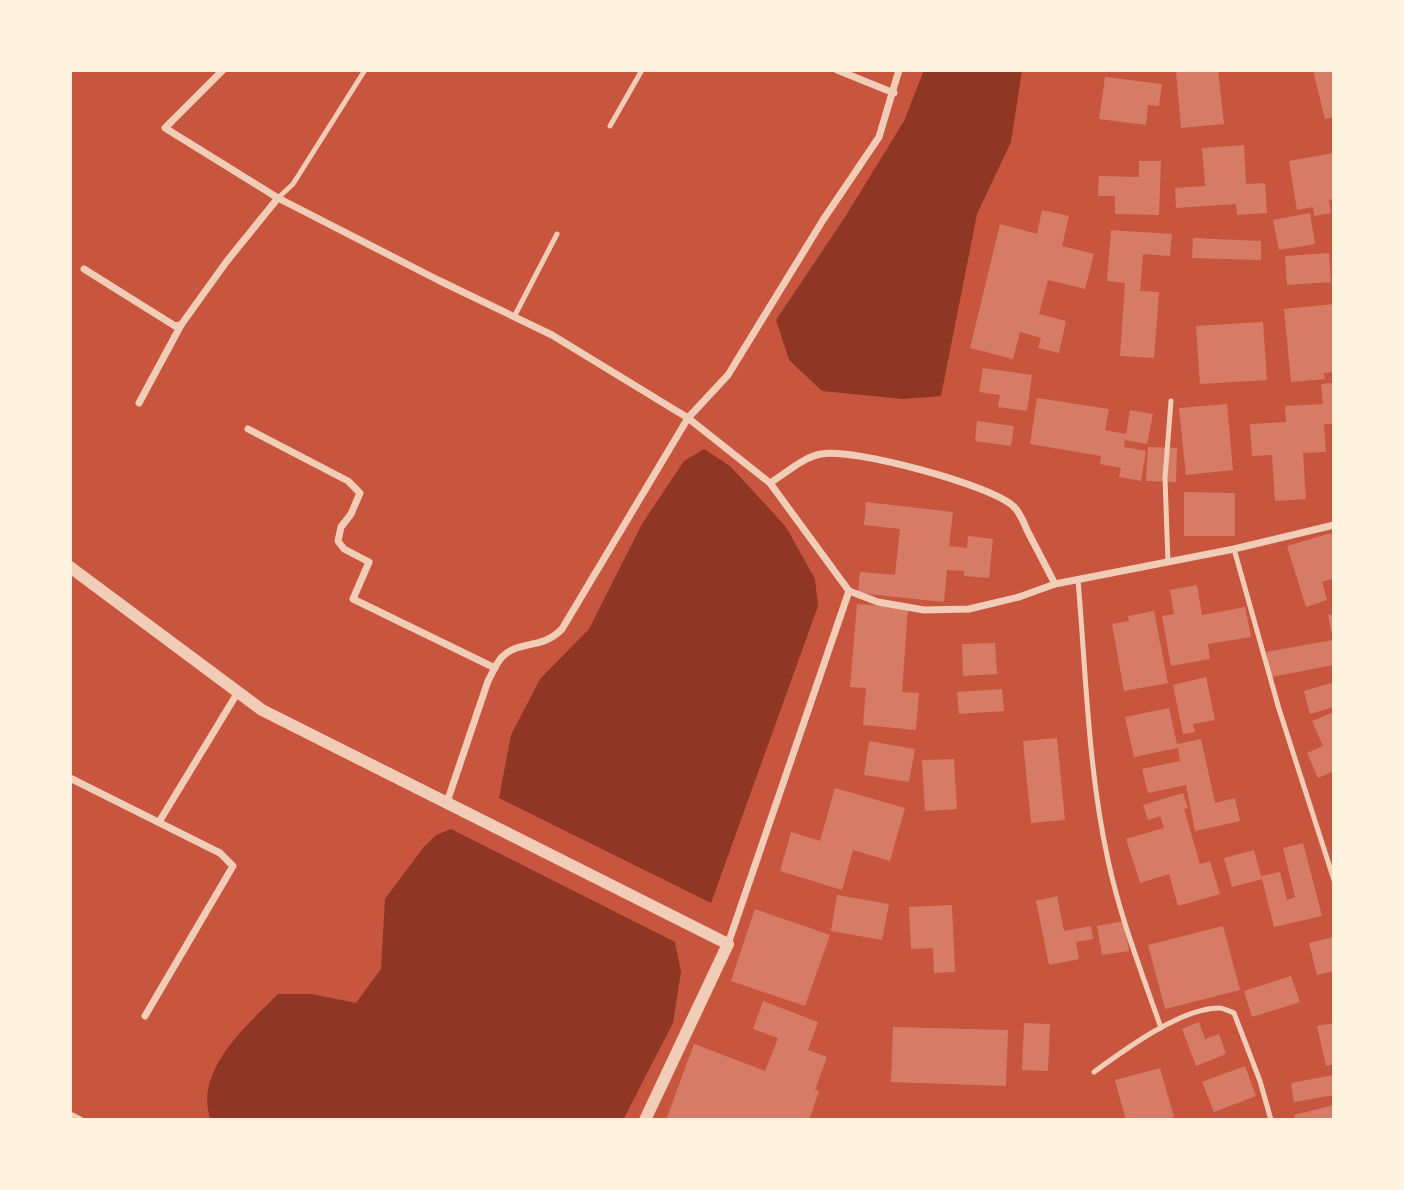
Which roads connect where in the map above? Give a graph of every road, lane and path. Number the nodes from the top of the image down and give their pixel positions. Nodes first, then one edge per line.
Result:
1 (223, 70) edge
2 (365, 70) edge
3 (642, 70) edge
4 (837, 70) edge
5 (899, 70) edge
6 (894, 93) junction
7 (610, 126) dead end
8 (278, 198) junction
9 (557, 234) dead end
10 (84, 269) dead end
11 (514, 317) junction
12 (181, 325) junction
13 (1171, 401) dead end
14 (139, 402) dead end
15 (688, 418) junction
16 (248, 429) dead end
17 (770, 483) junction
18 (1334, 525) edge
19 (1234, 549) junction
20 (1168, 562) junction
21 (70, 567) edge
22 (1078, 580) junction
23 (1055, 584) junction
24 (849, 591) junction
25 (495, 668) junction
26 (238, 692) junction
27 (70, 778) edge
28 (451, 804) junction
29 (159, 822) junction
30 (1334, 880) edge
31 (728, 944) junction
32 (145, 1016) dead end
33 (1161, 1028) junction
34 (1094, 1072) dead end
35 (70, 1115) edge
36 (80, 1120) edge
37 (645, 1120) edge
38 (1271, 1120) edge

1 - 8 street
2 - 8 lane
3 - 7 lane
4 - 6 street
5 - 6 street
6 - 15 street
8 - 11 street
8 - 12 street
9 - 11 lane
10 - 12 street
11 - 15 street
12 - 14 street
13 - 20 lane
15 - 17 street
15 - 25 street
16 - 25 street
17 - 23 street
17 - 24 street
18 - 19 street
19 - 20 street
19 - 30 lane
20 - 22 street
21 - 26 street
22 - 23 street
22 - 33 lane
23 - 24 street
24 - 31 street
25 - 28 street
26 - 28 street
26 - 29 street
27 - 29 street
28 - 31 street
29 - 32 street
31 - 37 street
33 - 34 lane
33 - 38 lane
35 - 36 street

